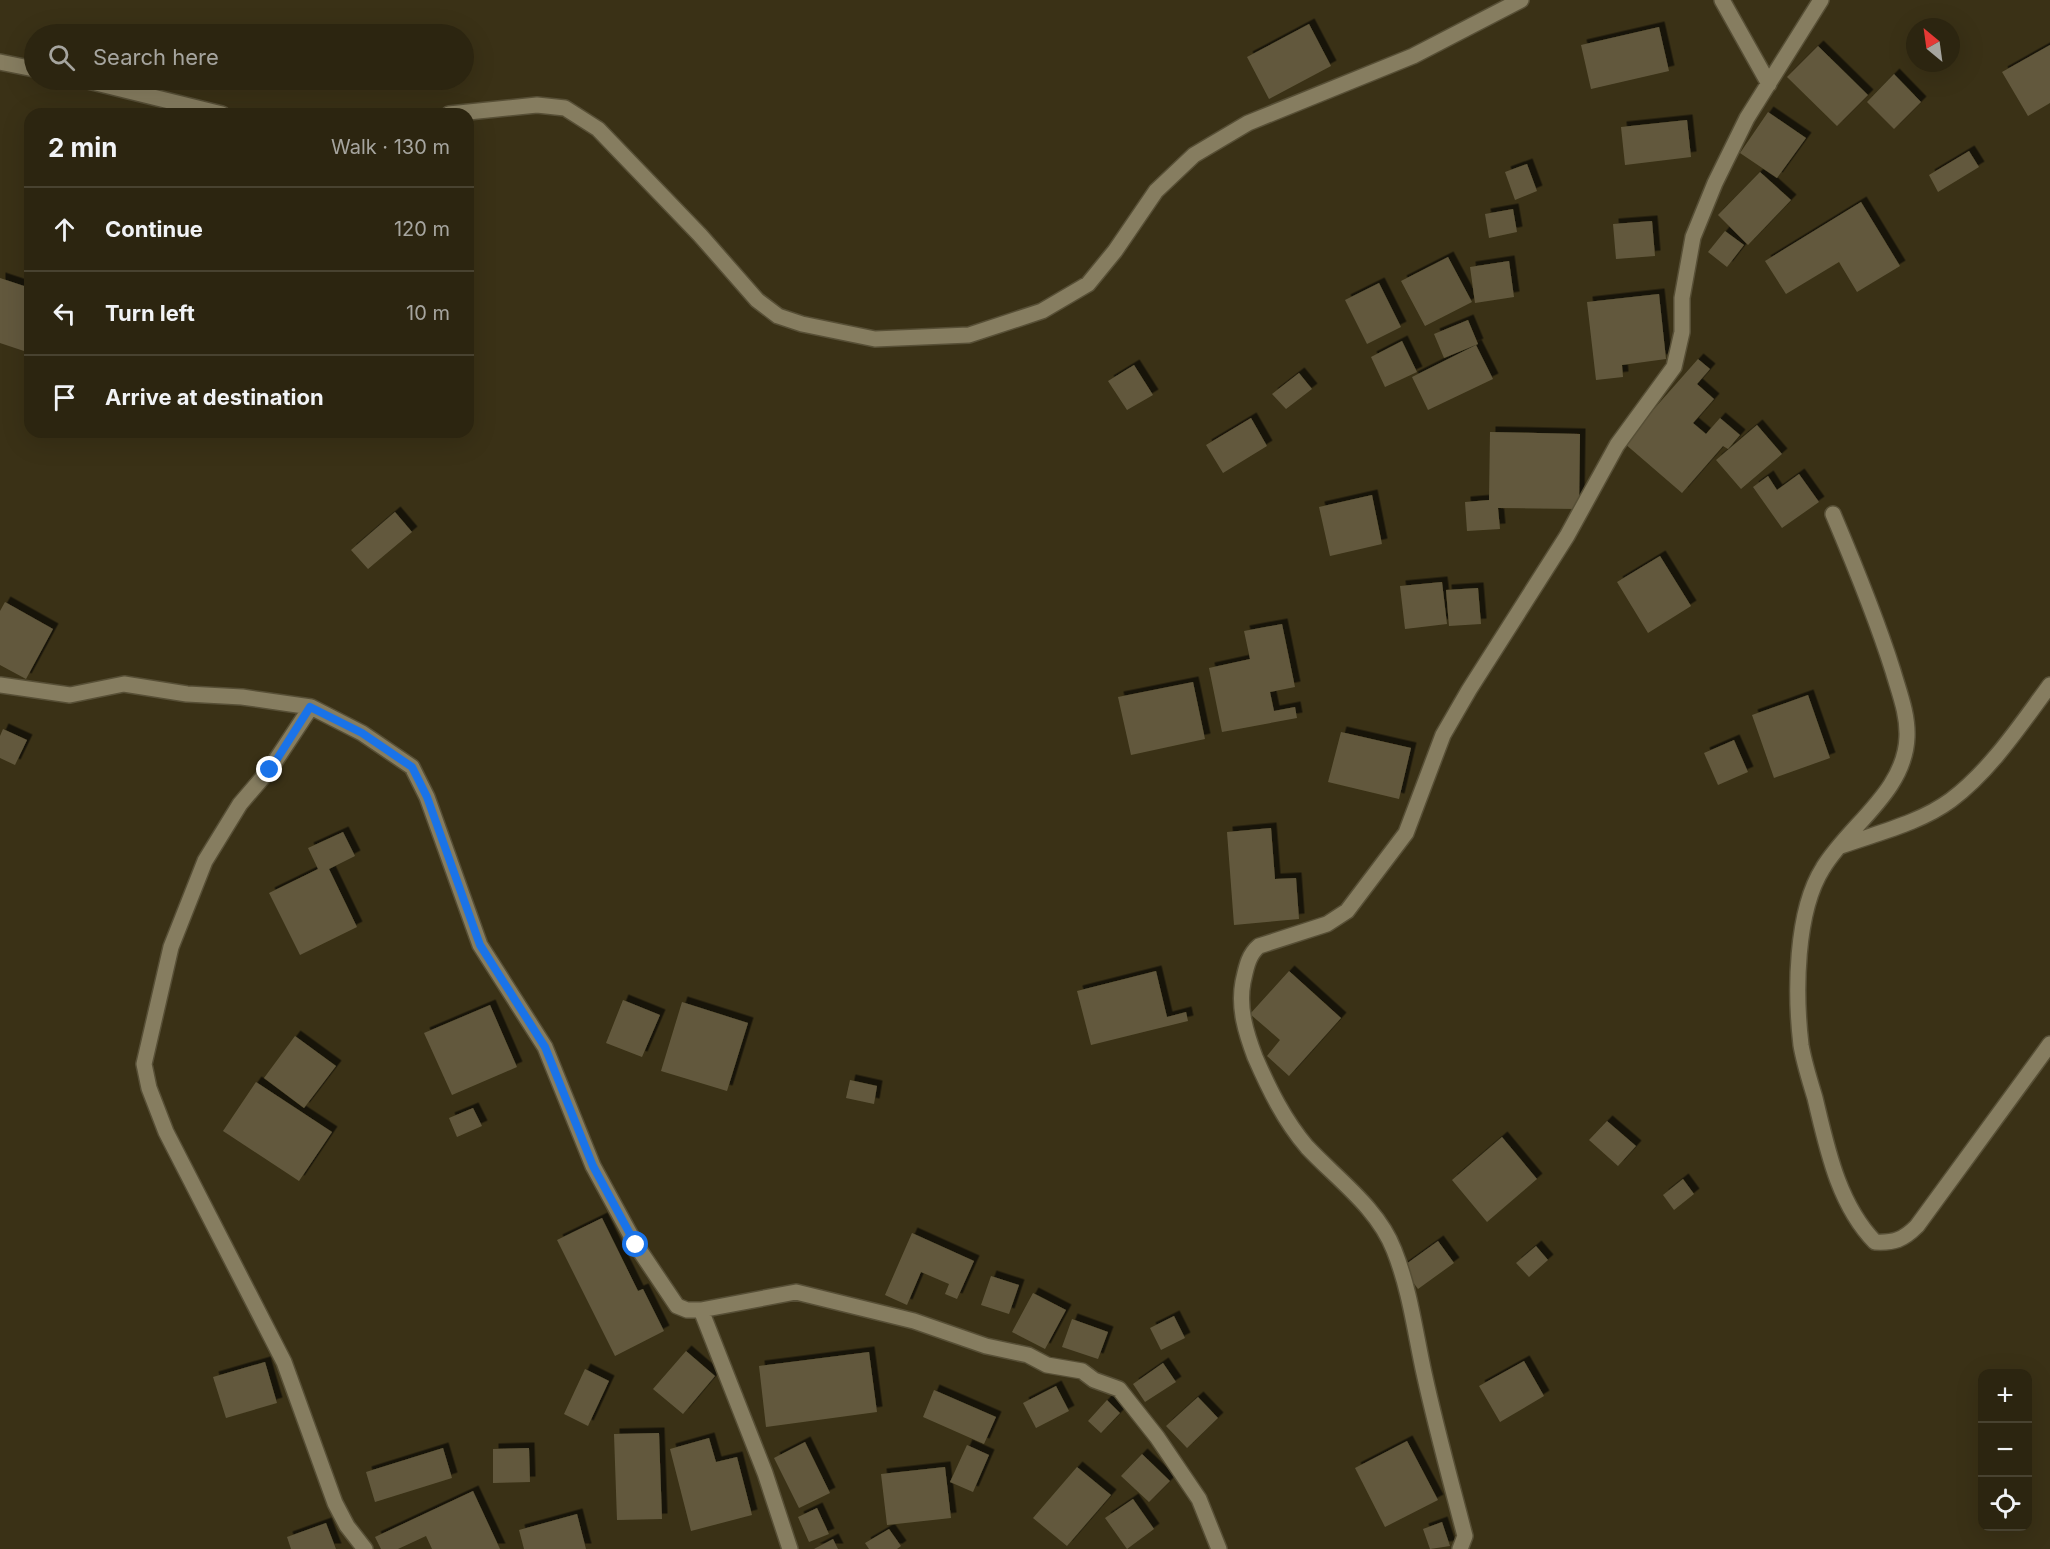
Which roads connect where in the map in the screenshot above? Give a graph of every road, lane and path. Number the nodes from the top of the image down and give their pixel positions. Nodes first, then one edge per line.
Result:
1 (1521, 0) edge
2 (1722, 0) edge
3 (1821, 0) edge
4 (0, 62) edge
5 (24, 67) edge
6 (1769, 84) junction
7 (125, 90) edge
8 (198, 108) edge
9 (474, 111) edge
10 (1833, 514) dead end
11 (0, 685) edge
12 (2050, 685) edge
13 (310, 707) junction
14 (1838, 848) junction
15 (2050, 1044) edge
16 (701, 1310) junction
17 (365, 1549) edge
18 (790, 1549) edge
19 (1219, 1549) edge
20 (1460, 1549) edge

1 - 9 street
2 - 6 street
3 - 6 street
4 - 5 street
6 - 20 street
7 - 8 street
10 - 14 street
11 - 13 street
12 - 14 street
13 - 16 street
13 - 17 street
14 - 15 street
16 - 18 street
16 - 19 street

